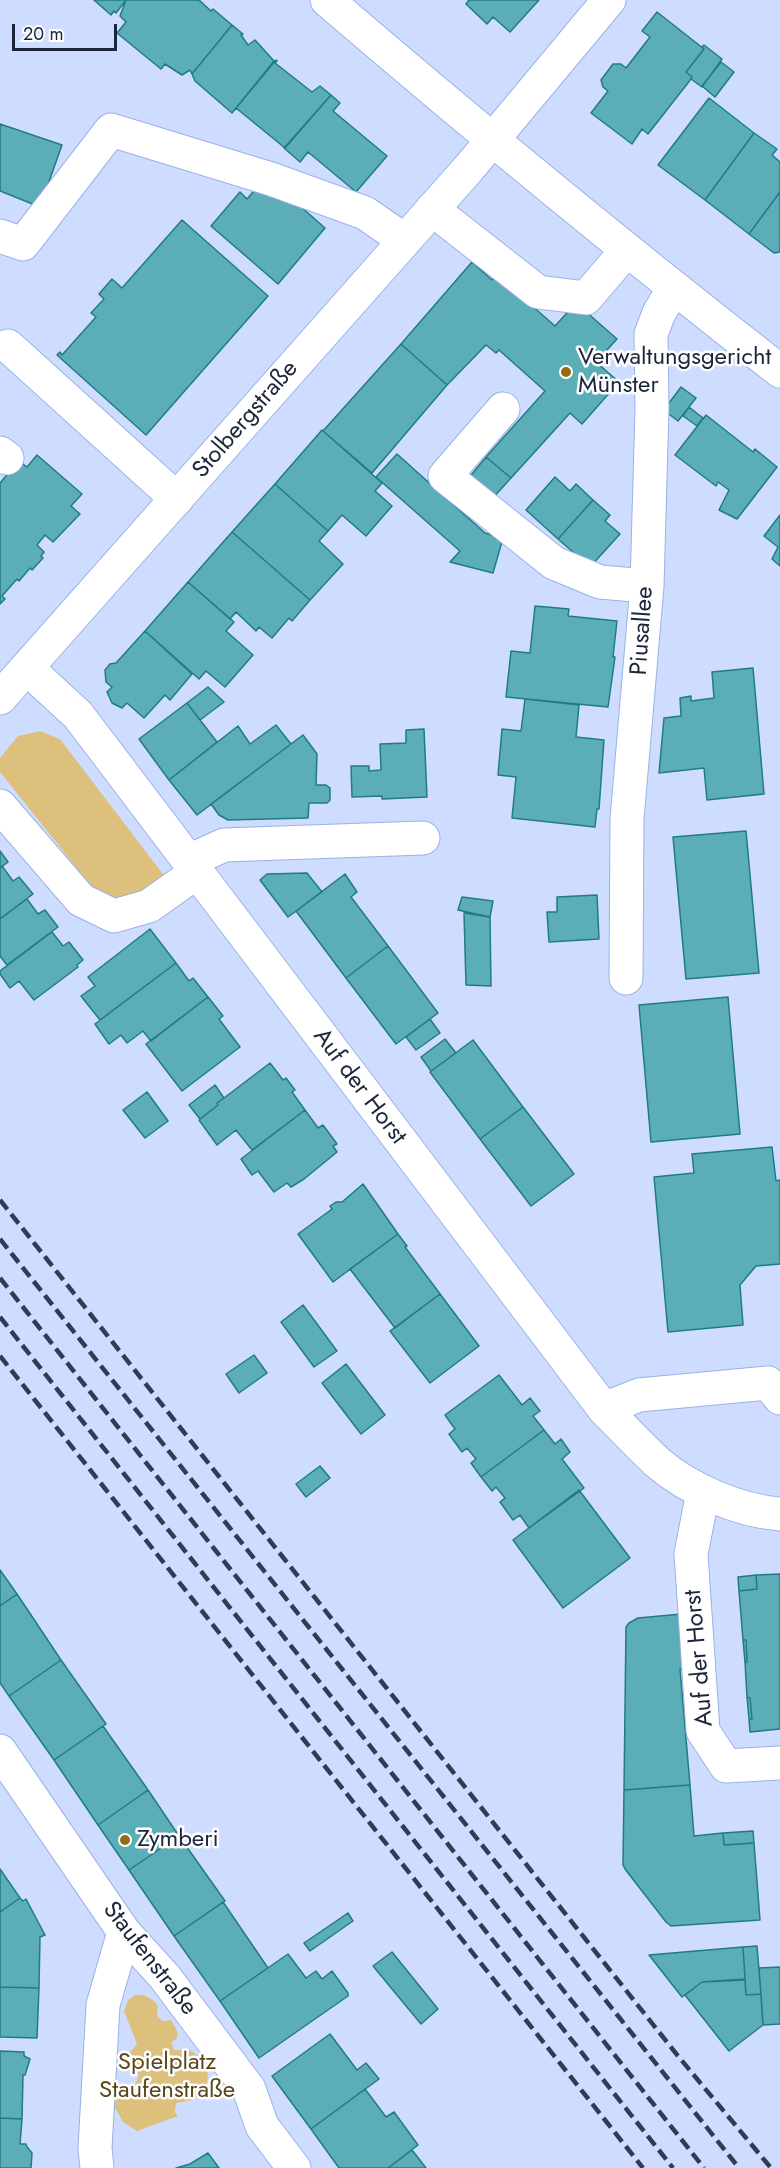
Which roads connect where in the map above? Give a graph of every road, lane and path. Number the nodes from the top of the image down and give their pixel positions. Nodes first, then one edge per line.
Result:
1 (327, 0) edge
2 (609, 0) edge
3 (492, 141) junction
4 (432, 209) junction
5 (0, 236) edge
6 (404, 240) junction
7 (627, 250) junction
8 (674, 288) junction
9 (8, 346) dead end
10 (777, 362) edge
11 (503, 409) dead end
12 (177, 499) junction
13 (647, 586) junction
14 (28, 669) junction
15 (0, 698) edge
16 (0, 806) edge
17 (423, 838) dead end
18 (193, 867) junction
19 (626, 978) dead end
20 (780, 1398) edge
21 (604, 1409) junction
22 (703, 1492) junction
23 (780, 1514) edge
24 (0, 1751) edge
25 (780, 1763) edge
26 (124, 1932) junction
27 (97, 2168) edge
28 (294, 2168) edge

1 - 3 street
2 - 3 street, Stolbergstraße
3 - 4 street, Stolbergstraße
3 - 7 street
4 - 6 street, Stolbergstraße
4 - 7 street
5 - 6 street
6 - 12 street, Stolbergstraße
7 - 8 street
8 - 10 street
8 - 13 street, Piusallee
9 - 12 street
11 - 13 street
12 - 14 street, Stolbergstraße
13 - 19 street, Piusallee
14 - 15 street, Stolbergstraße
14 - 18 street, Auf der Horst
16 - 18 street
17 - 18 street
18 - 21 street, Auf der Horst
20 - 21 street
21 - 22 street, Auf der Horst
22 - 23 street, Auf der Horst
22 - 25 street, Auf der Horst
24 - 26 street, Staufenstraße
26 - 27 street
26 - 28 street, Staufenstraße

